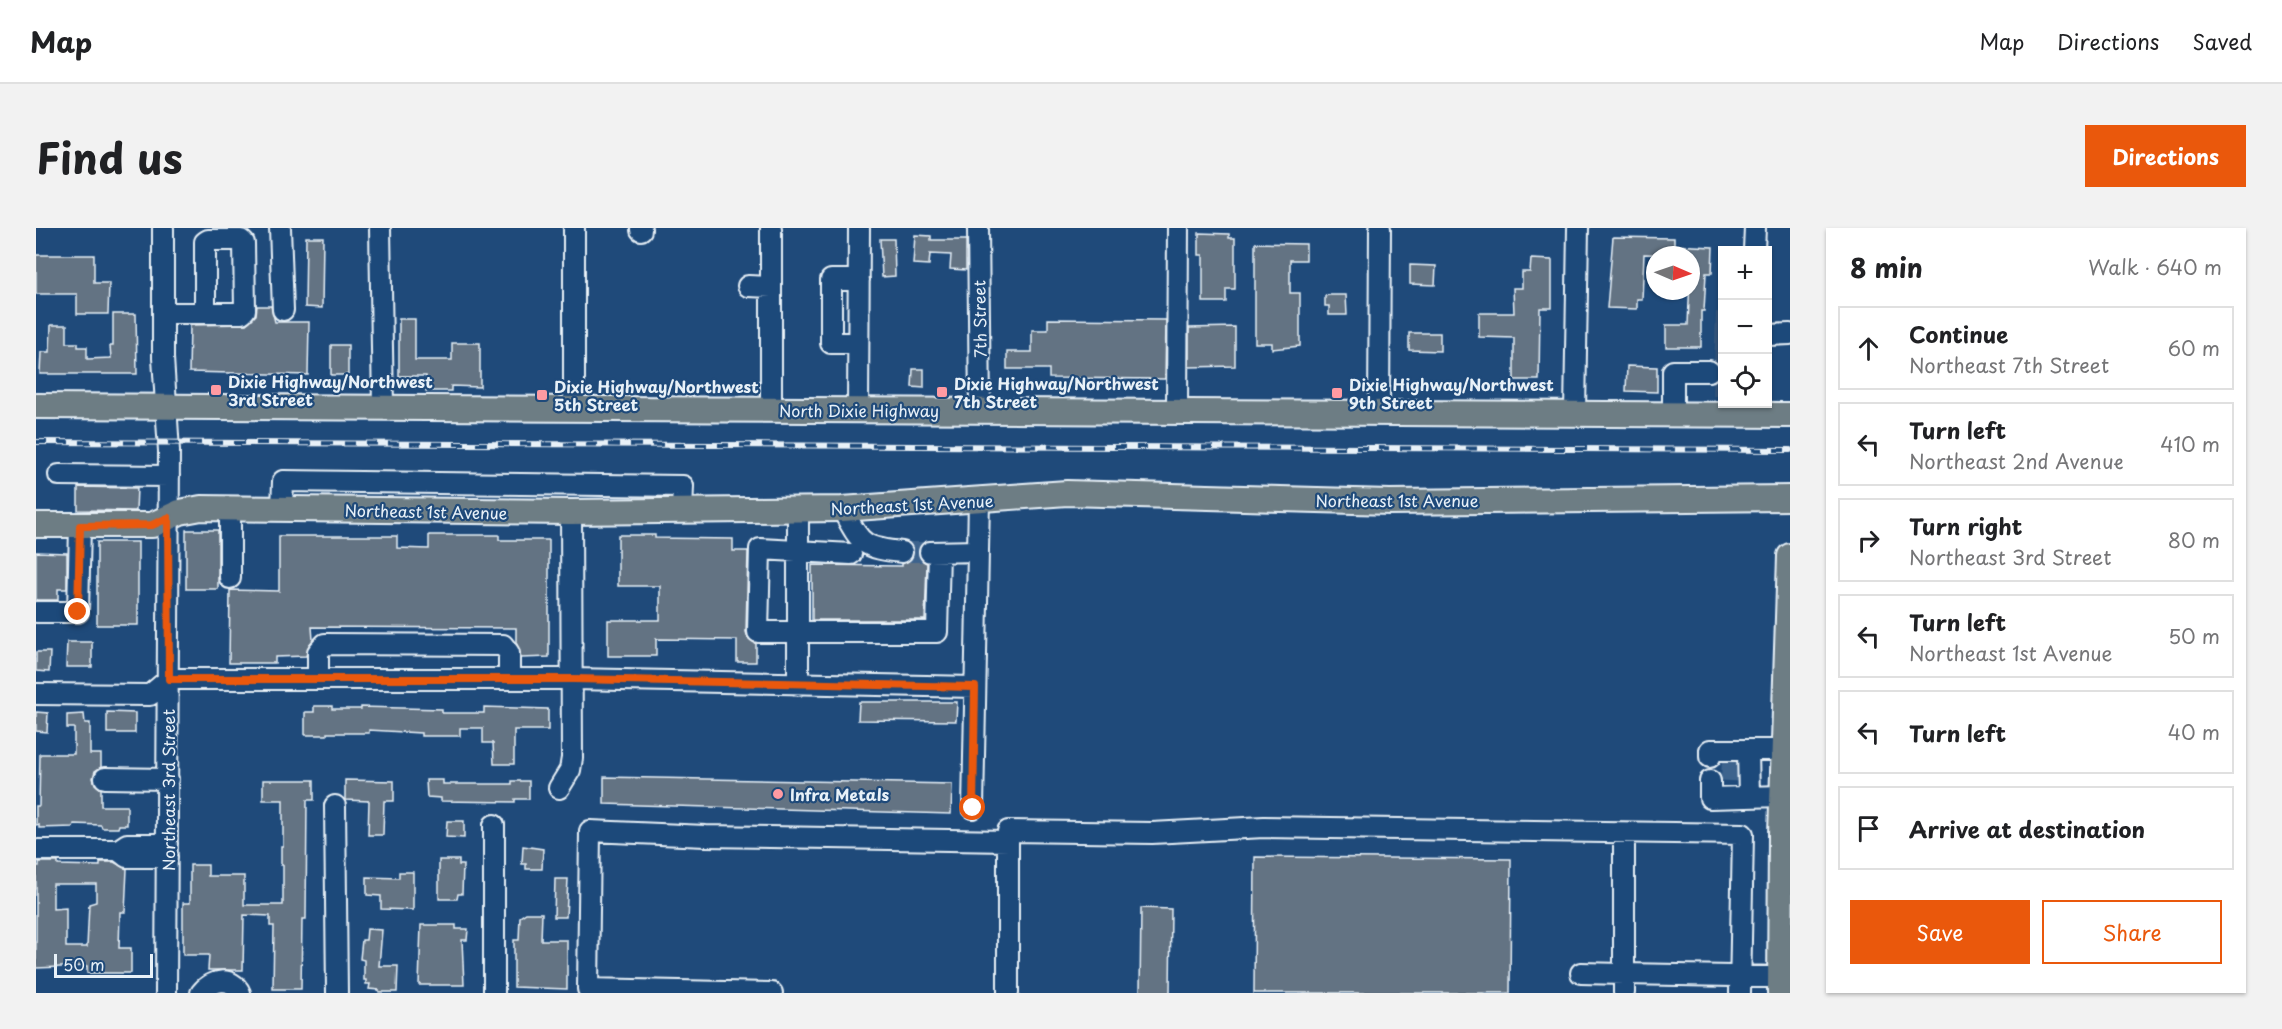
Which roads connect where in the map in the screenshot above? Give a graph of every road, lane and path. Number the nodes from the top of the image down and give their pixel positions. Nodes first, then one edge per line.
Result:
1 (163, 228) edge
2 (280, 228) edge
3 (380, 228) edge
4 (574, 228) edge
5 (771, 228) edge
6 (859, 228) edge
7 (978, 228) edge
8 (1178, 228) edge
9 (1380, 228) edge
10 (1578, 228) edge
11 (1755, 228) edge
12 (1755, 246) edge
13 (859, 280) junction
14 (748, 286) dead end
15 (771, 287) junction
16 (284, 310) dead end
17 (205, 313) dead end
18 (163, 314) junction
19 (1790, 334) edge
20 (1772, 335) edge
21 (858, 343) junction
22 (1709, 371) dead end
23 (36, 406) edge
24 (166, 407) junction
25 (383, 408) junction
26 (574, 408) junction
27 (771, 409) junction
28 (858, 409) junction
29 (1725, 409) edge
30 (980, 411) junction
31 (1177, 411) junction
32 (1379, 412) junction
33 (1575, 413) junction
34 (1672, 414) junction
35 (1790, 415) edge
36 (59, 475) dead end
37 (170, 476) junction
38 (576, 484) junction
39 (1790, 498) edge
40 (979, 500) junction
41 (230, 509) junction
42 (282, 509) junction
43 (798, 509) junction
44 (843, 509) junction
45 (682, 511) junction
46 (573, 512) junction
47 (168, 518) junction
48 (36, 525) edge
49 (80, 526) junction
50 (797, 550) junction
51 (978, 551) junction
52 (902, 552) tunnel mouth
53 (852, 554) dead end
54 (1790, 556) edge
55 (230, 578) dead end
56 (36, 612) edge
57 (1789, 621) edge
58 (797, 632) junction
59 (169, 679) junction
60 (318, 679) junction
61 (509, 679) junction
62 (573, 679) junction
63 (798, 685) junction
64 (975, 687) junction
65 (36, 694) edge
66 (1786, 743) edge
67 (1737, 753) junction
68 (1710, 757) dead end
69 (105, 778) dead end
70 (168, 779) junction
71 (1710, 781) tunnel mouth
72 (559, 788) dead end
73 (1737, 792) junction
74 (1782, 796) junction
75 (335, 806) dead end
76 (973, 808) dead end
77 (494, 825) dead end
78 (1624, 833) junction
79 (1785, 834) edge
80 (1008, 841) junction
81 (36, 850) edge
82 (167, 851) junction
83 (1785, 871) edge
84 (1785, 937) edge
85 (1581, 973) dead end
86 (1784, 982) edge
87 (1624, 983) edge
88 (1740, 984) edge
89 (241, 985) edge
90 (166, 993) edge
91 (201, 993) edge
92 (336, 993) edge
93 (494, 993) edge
94 (772, 993) edge
95 (1008, 993) edge

1 - 18 street, Northeast 3rd Street
2 - 16 street
3 - 25 street
4 - 26 street
5 - 15 street
6 - 13 street
7 - 30 street, 7th Street
8 - 31 street
9 - 32 street
10 - 33 street
11 - 12 street
13 - 21 street
13 - 21 street
14 - 15 street
15 - 27 street
17 - 18 street
18 - 24 street, Northeast 3rd Street
19 - 20 street
21 - 28 street
22 - 34 street
23 - 24 main road, North Dixie Highway
24 - 25 main road, North Dixie Highway
24 - 37 street, Northeast 3rd Street
25 - 26 main road, North Dixie Highway
26 - 27 main road, North Dixie Highway
27 - 28 main road, North Dixie Highway
28 - 30 main road, North Dixie Highway
29 - 34 main road, North Dixie Highway
29 - 35 main road, North Dixie Highway
30 - 31 main road, North Dixie Highway
31 - 32 main road, North Dixie Highway
32 - 33 main road, North Dixie Highway
33 - 34 main road, North Dixie Highway
36 - 37 street
37 - 47 street, Northeast 3rd Street
38 - 42 street
38 - 45 street
38 - 46 street
39 - 40 main road, Northeast 1st Avenue
40 - 44 main road, Northeast 1st Avenue
40 - 51 street
41 - 42 main road, Northeast 1st Avenue
41 - 47 main road, Northeast 1st Avenue
41 - 55 street
42 - 46 main road, Northeast 1st Avenue
43 - 44 main road, Northeast 1st Avenue
43 - 45 main road, Northeast 1st Avenue
43 - 50 street
44 - 52 street
45 - 46 main road, Northeast 1st Avenue
46 - 62 street
47 - 49 main road, Northeast 1st Avenue
47 - 59 street, Northeast 3rd Street
48 - 49 main road, Northeast 1st Avenue
49 - 56 street
50 - 53 street
50 - 58 street
50 - 58 street
51 - 58 street
51 - 64 street
54 - 57 main road
57 - 66 main road
58 - 63 street
59 - 60 street
59 - 65 street
59 - 70 street, Northeast 3rd Street
60 - 61 street
60 - 61 street
61 - 62 street
62 - 63 street
62 - 72 street
63 - 64 street
64 - 76 street
66 - 67 street
66 - 74 main road
67 - 68 street
67 - 73 street
69 - 70 street
70 - 82 street, Northeast 3rd Street
71 - 73 street
73 - 74 street
74 - 79 main road
75 - 92 street
77 - 93 street
78 - 80 street
78 - 87 street
78 - 88 street
79 - 83 main road
80 - 94 street
80 - 95 street
81 - 82 street
82 - 90 street, Northeast 3rd Street
83 - 84 main road
84 - 86 main road
85 - 87 street
86 - 88 street
87 - 88 street
89 - 91 street

